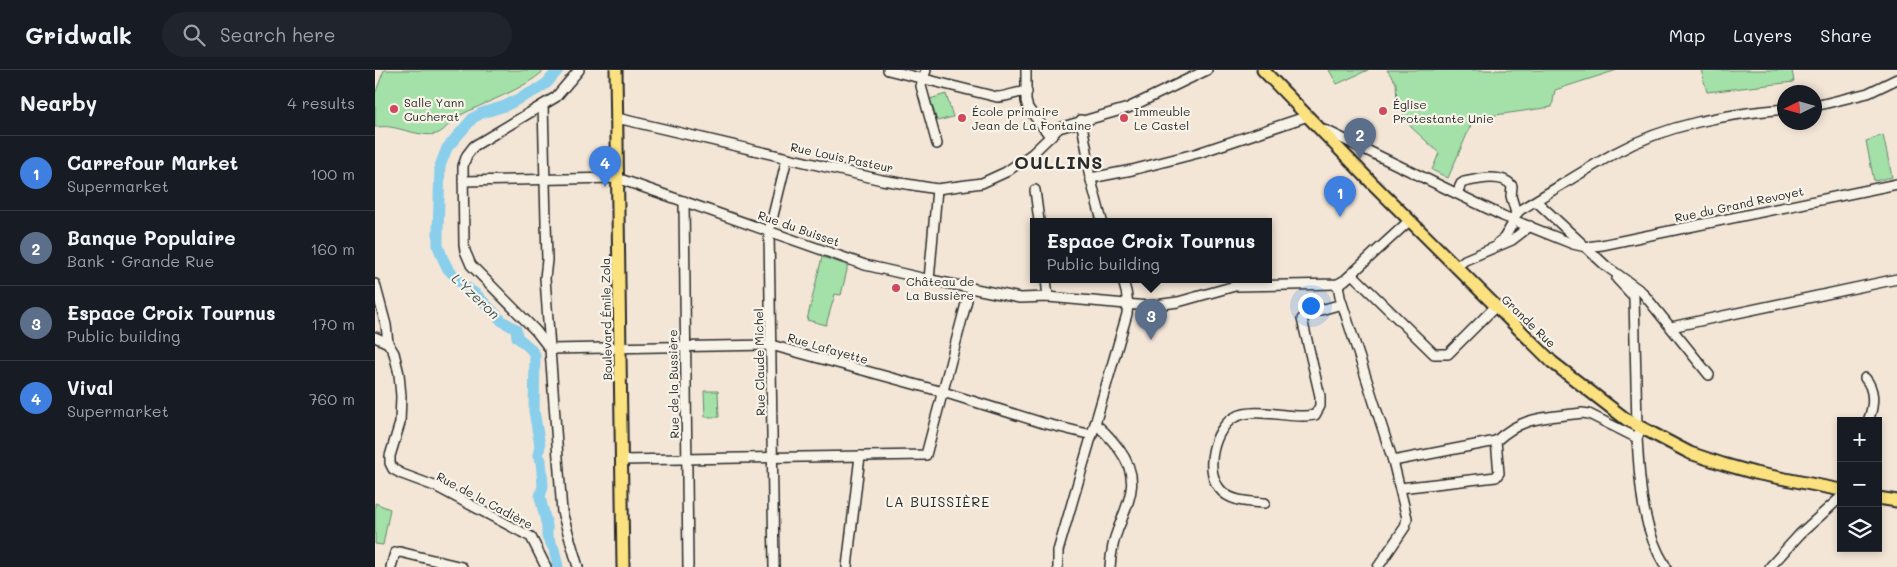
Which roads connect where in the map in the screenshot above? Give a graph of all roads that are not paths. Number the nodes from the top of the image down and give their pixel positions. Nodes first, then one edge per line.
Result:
1 (579, 70) edge
2 (616, 70) edge
3 (888, 70) edge
4 (1026, 70) edge
5 (1207, 70) edge
6 (1263, 70) edge
7 (924, 75) edge
8 (1897, 78) edge
9 (1027, 92) junction
10 (1822, 104) edge
11 (543, 105) junction
12 (1777, 110) edge
13 (1308, 116) junction
14 (617, 118) junction
15 (1081, 120) junction
16 (1321, 130) junction
17 (1050, 136) junction
18 (937, 144) dead end
19 (787, 158) junction
20 (617, 178) junction
21 (1091, 178) junction
22 (545, 180) junction
23 (463, 181) junction
24 (1897, 184) edge
25 (937, 189) junction
26 (1035, 190) dead end
27 (1457, 193) junction
28 (684, 201) junction
29 (1536, 201) junction
30 (1514, 217) junction
31 (1039, 218) edge
32 (1101, 218) edge
33 (1409, 221) junction
34 (1530, 226) junction
35 (769, 232) junction
36 (1494, 246) junction
37 (1586, 247) junction
38 (1456, 267) junction
39 (1352, 274) junction
40 (1615, 274) junction
41 (1897, 279) edge
42 (929, 280) junction
43 (1046, 283) edge
44 (1124, 283) edge
45 (375, 284) edge
46 (1338, 284) junction
47 (1048, 297) junction
48 (967, 300) dead end
49 (1128, 305) junction
50 (1343, 305) junction
51 (1495, 307) junction
52 (1671, 327) junction
53 (375, 336) edge
54 (545, 336) junction
55 (388, 343) junction
56 (771, 345) junction
57 (620, 347) junction
58 (685, 347) junction
59 (550, 349) junction
60 (1709, 375) dead end
61 (1865, 378) dead end
62 (943, 392) junction
63 (1870, 417) edge
64 (1095, 424) junction
65 (1638, 431) junction
66 (1092, 435) junction
67 (1495, 441) junction
68 (860, 456) junction
69 (773, 457) junction
70 (687, 458) junction
71 (622, 460) junction
72 (1393, 461) junction
73 (1401, 488) junction
74 (1837, 489) edge
75 (1882, 499) edge
76 (1837, 501) edge
77 (1897, 501) edge
78 (1265, 503) dead end
79 (391, 567) edge
80 (462, 567) edge
81 (546, 567) edge
82 (578, 567) edge
83 (623, 567) edge
84 (688, 567) edge
85 (774, 567) edge
86 (847, 567) edge
87 (1058, 567) edge
88 (1110, 567) edge
89 (1378, 567) edge
90 (1666, 567) edge
91 (1770, 567) edge

1 - 11 street
2 - 14 main road, Boulevard Émile Zola
3 - 7 street
4 - 9 street
5 - 15 street, Rue Louis Pasteur
6 - 13 main road, Grande Rue
7 - 9 street
7 - 18 street
8 - 10 street
9 - 17 street
11 - 22 street
11 - 23 street
12 - 29 street
13 - 16 main road, Grande Rue
13 - 21 street
14 - 19 street, Rue Louis Pasteur
14 - 20 main road, Boulevard Émile Zola
15 - 17 street, Rue Louis Pasteur
15 - 21 street
16 - 27 street
16 - 33 main road, Grande Rue
17 - 25 street, Rue Louis Pasteur
19 - 25 street, Rue Louis Pasteur
19 - 35 street, Rue Claude Michel
20 - 22 street, Rue du Buisset
20 - 28 street, Rue du Buisset
20 - 57 main road, Boulevard Émile Zola
21 - 32 street
22 - 23 street, Rue du Buisset
22 - 54 street
23 - 54 street
24 - 37 street, Rue du Grand Revoyet
25 - 42 street
26 - 31 street
27 - 30 street
27 - 30 street
28 - 35 street, Rue du Buisset
28 - 58 street, Rue de la Bussière
29 - 30 street
29 - 37 street
30 - 34 street
30 - 36 street
33 - 38 main road, Grande Rue
33 - 39 street
34 - 36 street
34 - 37 street
35 - 42 street, Rue du Buisset
35 - 56 street, Rue Claude Michel
36 - 38 street
37 - 40 street
38 - 51 main road, Grande Rue
39 - 46 street
39 - 51 street
40 - 52 street
40 - 65 street
41 - 52 street
42 - 47 street, Rue du Buisset
43 - 47 street
44 - 49 street
45 - 55 street, Rue de la Cadière
46 - 49 street, Rue du Buisset
46 - 50 street
47 - 49 street, Rue du Buisset
48 - 62 street
49 - 64 street
50 - 72 street
50 - 78 street
51 - 65 main road, Grande Rue
52 - 60 street
53 - 55 street
54 - 59 street
55 - 81 street, Rue de la Cadière
56 - 58 street, Rue Lafayette
56 - 62 street, Rue Lafayette
56 - 69 street, Rue Claude Michel
57 - 58 street, Rue Lafayette
57 - 59 street, Rue Lafayette
57 - 71 main road, Boulevard Émile Zola
58 - 70 street, Rue de la Bussière
59 - 82 street
61 - 63 street
62 - 66 street, Rue Lafayette
62 - 68 street
64 - 66 street
64 - 88 street
65 - 67 street
65 - 74 main road, Grande Rue
65 - 90 street
66 - 87 street
67 - 72 street
67 - 73 street
68 - 69 street
68 - 86 street
69 - 70 street
69 - 85 street, Rue Claude Michel
70 - 71 street
70 - 84 street, Rue de la Bussière
71 - 83 main road, Boulevard Émile Zola
72 - 73 street
73 - 89 street
75 - 77 main road
76 - 91 street
79 - 80 street

